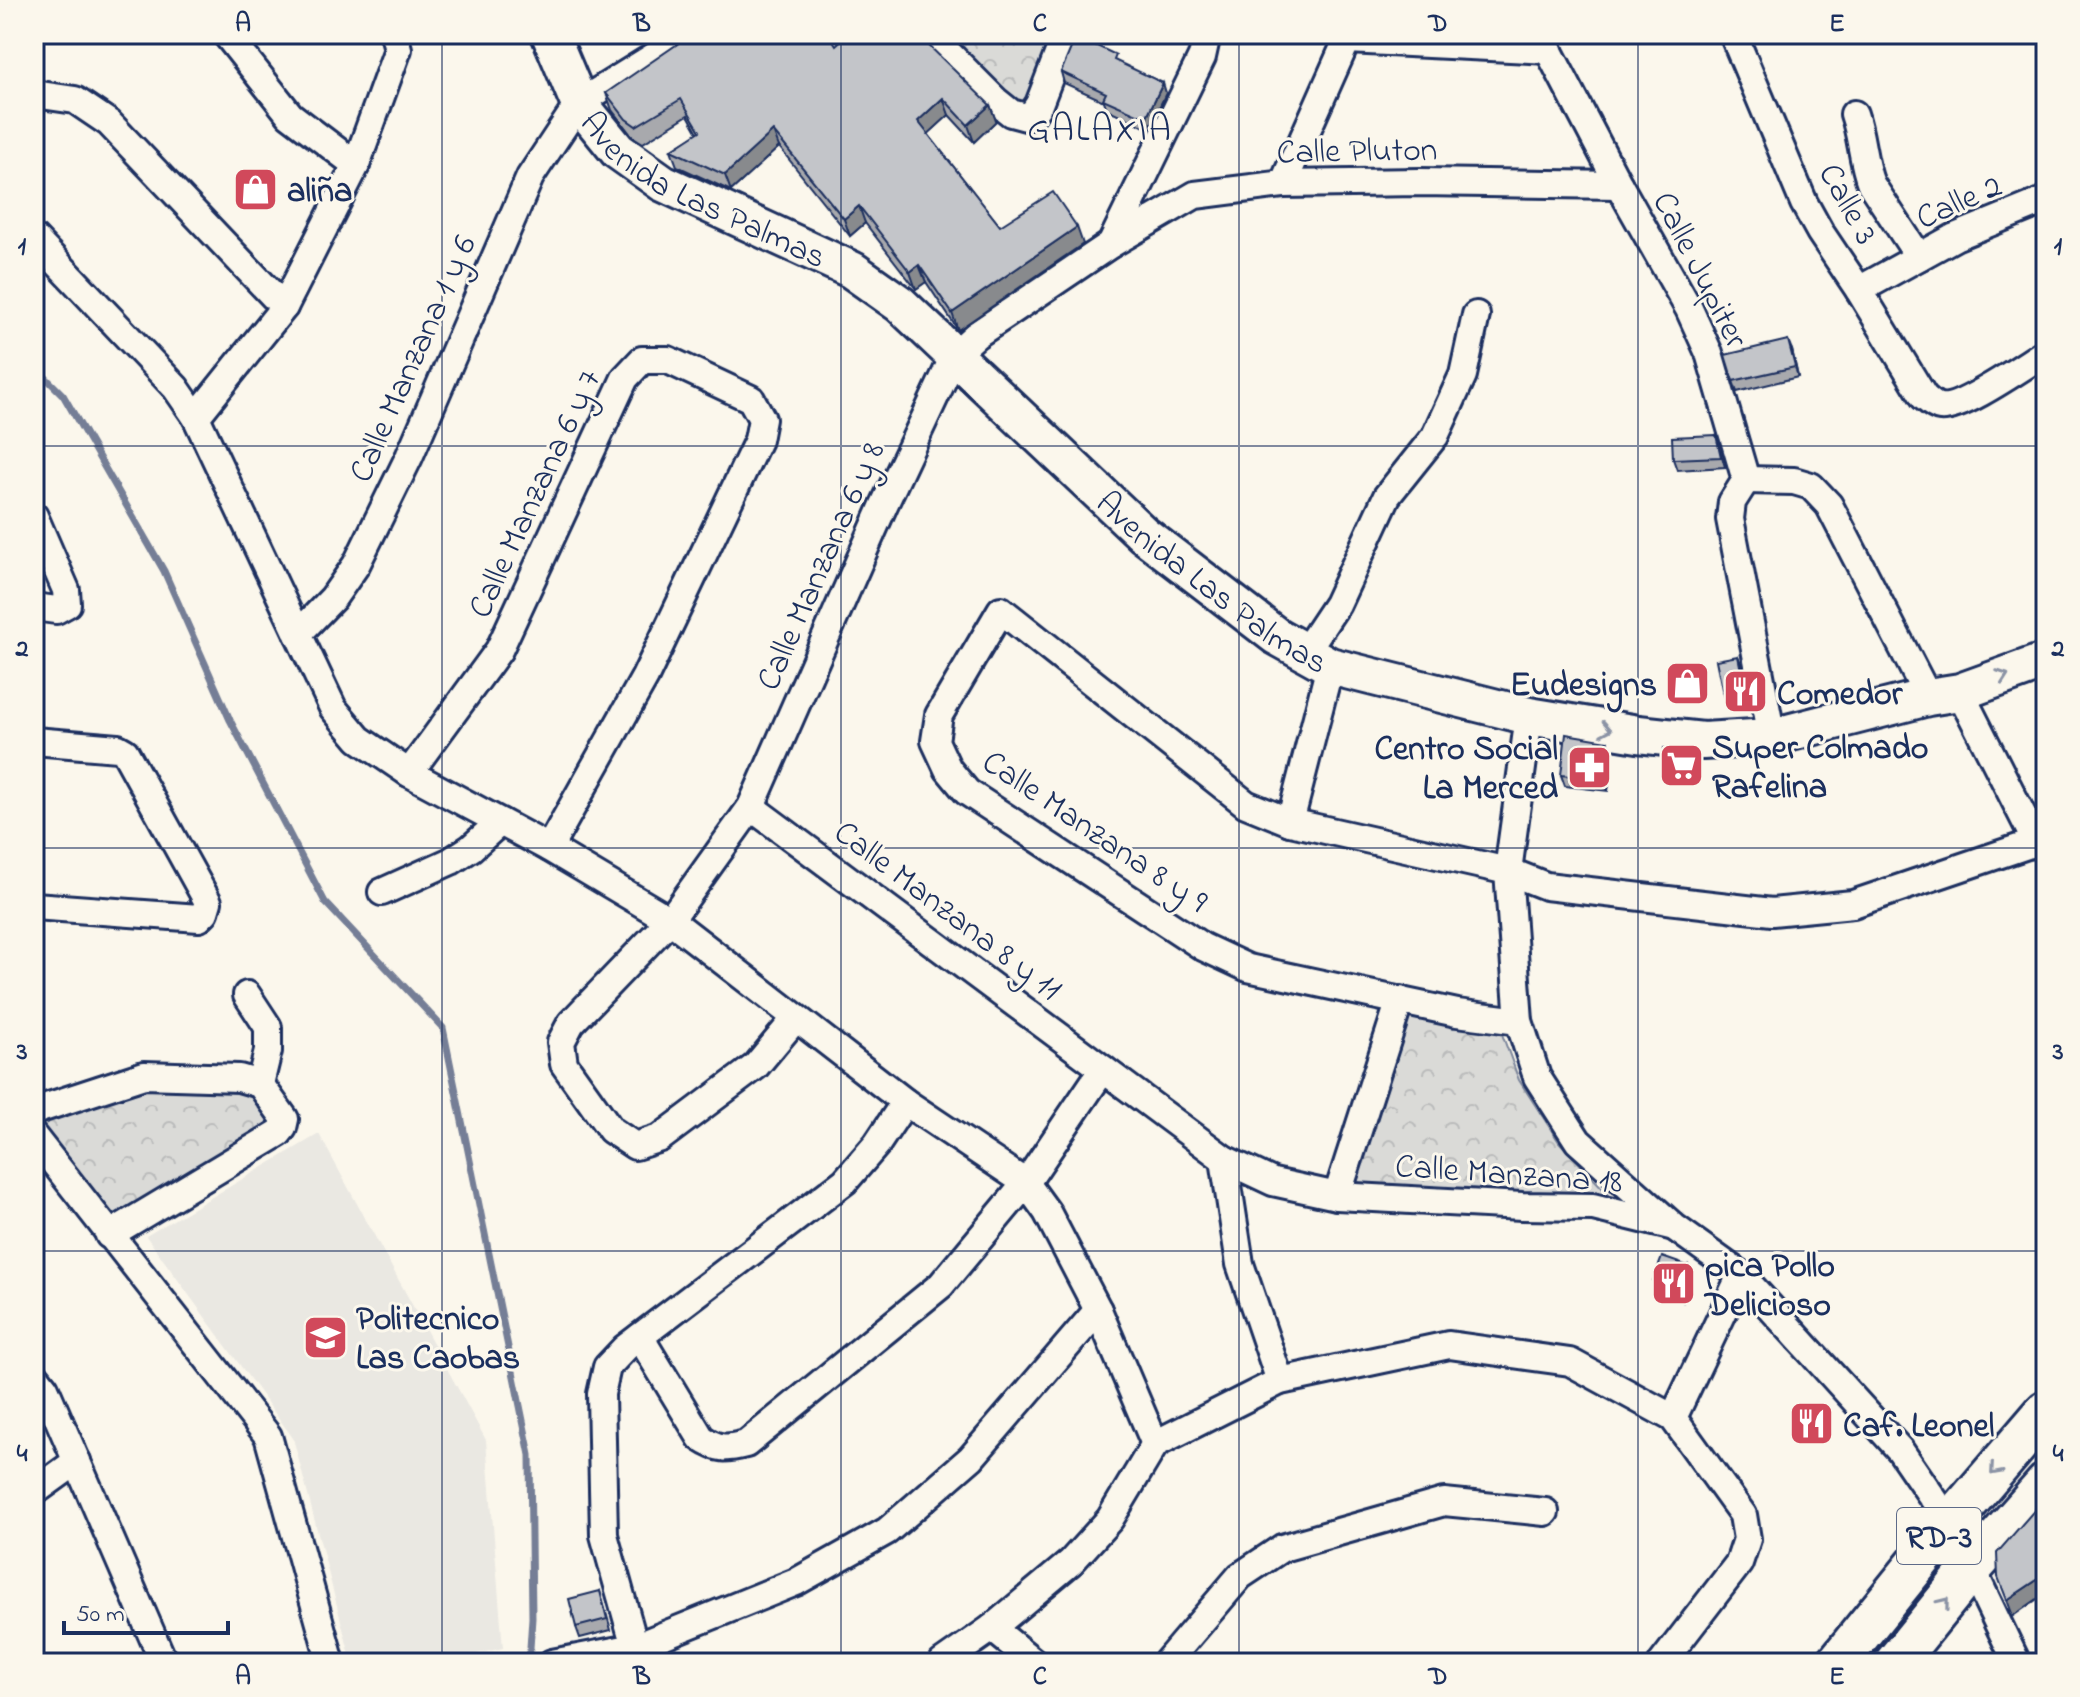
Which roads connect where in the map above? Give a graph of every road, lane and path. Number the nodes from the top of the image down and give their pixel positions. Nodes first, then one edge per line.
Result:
1 (226, 34) edge
2 (394, 34) edge
3 (550, 34) edge
4 (690, 34) edge
5 (929, 34) edge
6 (1066, 34) edge
7 (1207, 34) edge
8 (1733, 34) edge
9 (1348, 37) edge
10 (1544, 42) edge
11 (34, 94) edge
12 (579, 103) junction
13 (1854, 114) dead end
14 (356, 165) junction
15 (1283, 184) junction
16 (1619, 185) junction
17 (2046, 200) edge
18 (34, 238) edge
19 (1111, 244) junction
20 (1919, 257) junction
21 (1859, 290) junction
22 (284, 307) junction
23 (1476, 315) dead end
24 (2046, 352) edge
25 (955, 354) junction
26 (196, 417) junction
27 (1746, 480) junction
28 (34, 516) edge
29 (34, 607) edge
30 (298, 634) junction
31 (1318, 659) junction
32 (2046, 661) edge
33 (1944, 695) junction
34 (1529, 716) junction
35 (1772, 737) junction
36 (34, 741) edge
37 (409, 773) junction
38 (751, 807) junction
39 (500, 822) junction
40 (1290, 822) junction
41 (2041, 846) edge
42 (549, 848) junction
43 (1508, 871) junction
44 (382, 892) dead end
45 (34, 906) edge
46 (670, 920) junction
47 (247, 995) dead end
48 (1400, 1000) junction
49 (796, 1018) junction
50 (1519, 1021) junction
51 (1103, 1069) junction
52 (260, 1084) junction
53 (905, 1102) junction
54 (34, 1111) edge
55 (34, 1137) edge
56 (1224, 1159) junction
57 (1026, 1183) junction
58 (1337, 1196) junction
59 (1674, 1227) junction
60 (109, 1235) junction
61 (1741, 1275) junction
62 (1098, 1310) junction
63 (633, 1343) junction
64 (34, 1374) edge
65 (1280, 1381) junction
66 (2046, 1411) edge
67 (1673, 1418) junction
68 (1155, 1444) junction
69 (77, 1461) junction
70 (2046, 1484) edge
71 (34, 1492) edge
72 (1545, 1512) dead end
73 (1950, 1523) junction
74 (1971, 1569) junction
75 (992, 1628) junction
76 (636, 1655) edge
77 (164, 1663) edge
78 (331, 1663) edge
79 (552, 1663) edge
80 (942, 1663) edge
81 (1035, 1663) edge
82 (1166, 1663) edge
83 (1662, 1663) edge
84 (1837, 1663) edge
85 (1895, 1663) edge
86 (2017, 1663) edge

1 - 14 street
2 - 14 street
3 - 12 street, Avenida Las Palmas
4 - 12 street
5 - 6 street
7 - 19 street
8 - 21 street, Calle 3
9 - 10 street
9 - 15 street
10 - 16 street, Calle Jupiter
11 - 22 street
12 - 25 street, Avenida Las Palmas
12 - 30 street, Calle Manzana 1 y 6
13 - 20 street
14 - 22 street
15 - 16 street, Calle Pluton
15 - 19 street, Calle Pluton
16 - 27 street, Calle Jupiter
17 - 20 street, Calle 2
18 - 26 street
19 - 25 street, Calle Pluton
20 - 21 street, Calle 2
21 - 24 street, Calle 3
22 - 26 street
23 - 31 street
25 - 31 street, Avenida Las Palmas
25 - 38 street, Calle Manzana 6 y 8
26 - 30 street
27 - 33 street
27 - 35 street
28 - 29 street
30 - 37 street
31 - 34 street, Avenida Las Palmas
31 - 40 street
33 -> 32 street, Avenida Las Palmas
33 - 35 street, Avenida Las Palmas
33 - 41 street
34 -> 35 street, Avenida Las Palmas
34 - 43 street
36 - 45 street
37 - 39 street
37 - 42 street, Calle Manzana 6 y 7
38 - 46 street, Calle Manzana 6 y 8
38 - 51 street, Calle Manzana 8 y 11
39 - 42 street
39 - 44 street
40 - 43 street
40 - 48 street, Calle Manzana 8 y 9
41 - 43 street
42 - 46 street
43 - 50 street
46 - 49 street
46 - 49 street, Calle Manzana 6 y 8
47 - 52 street
48 - 50 street
48 - 58 street
49 - 53 street
50 - 59 street
51 - 56 street, Calle Manzana 8 y 11
51 - 57 street
52 - 54 street
52 - 60 street
53 - 57 street
53 - 63 street
55 - 60 street
56 - 58 street, Calle Manzana 18
56 - 65 street
57 - 62 street
57 - 63 street
58 - 59 street, Calle Manzana 18
59 - 61 street
60 - 78 street
61 - 67 street
61 - 73 street
62 - 68 street
62 - 76 street
63 - 76 street
64 - 69 street
65 - 67 street
65 - 68 street
66 -> 73 main road, RD-3
67 - 83 street
68 - 75 street
69 - 71 street
69 - 77 street
70 - 74 main road, RD-3
72 - 82 street
73 - 74 street
73 - 84 main road, RD-3
85 -> 74 main road, RD-3
74 - 86 street
75 - 80 street
75 - 81 street
76 - 79 street

